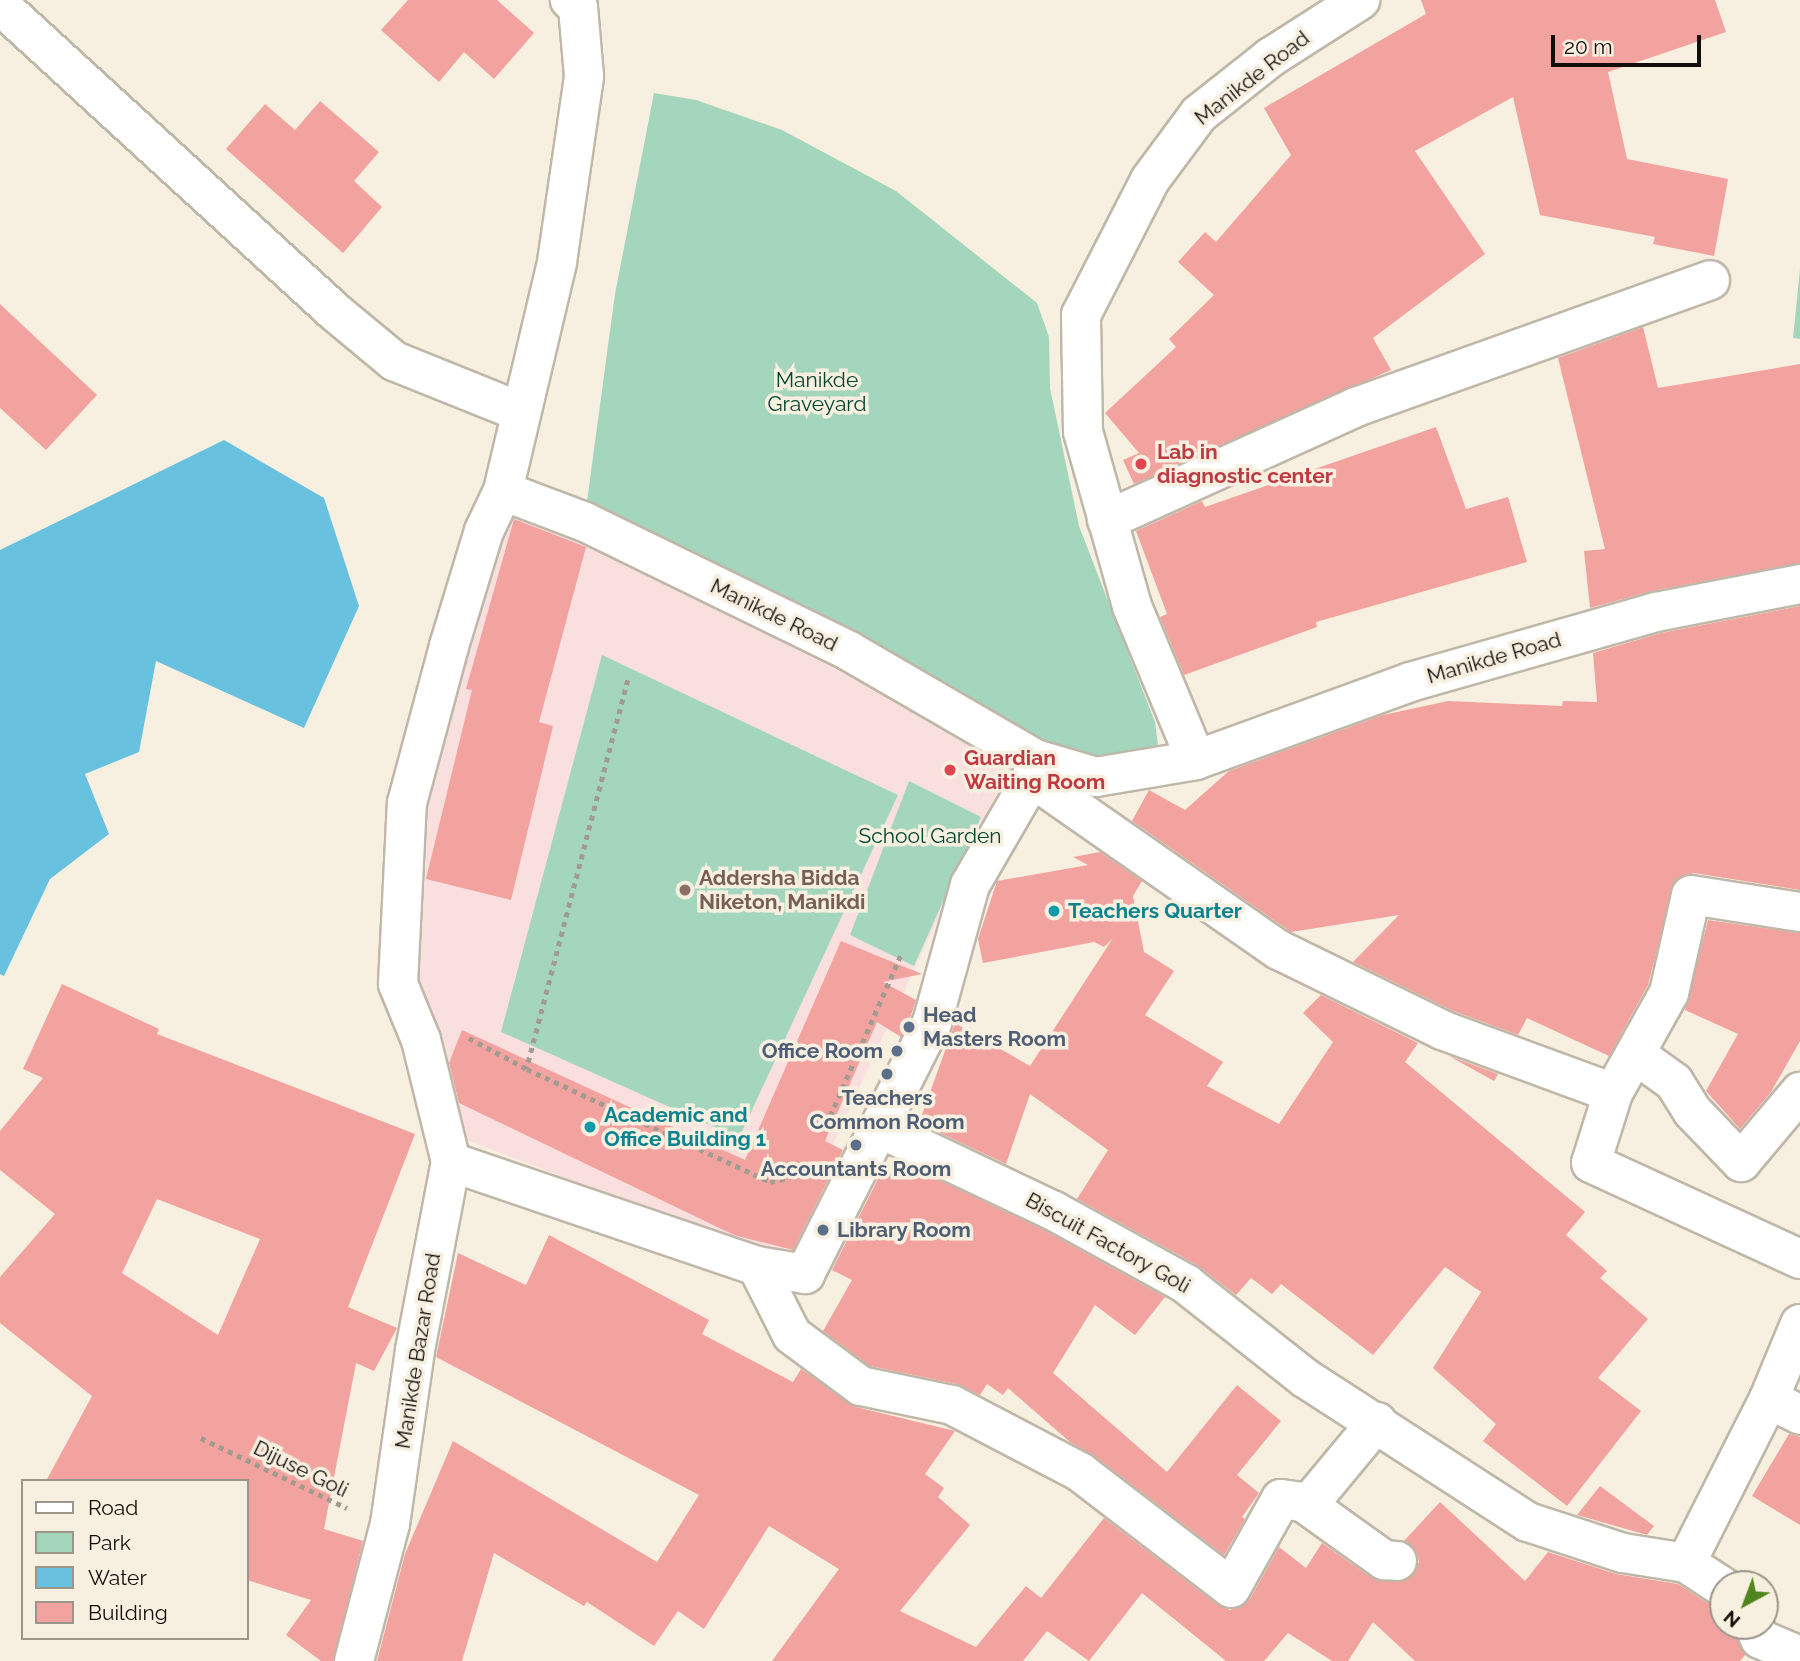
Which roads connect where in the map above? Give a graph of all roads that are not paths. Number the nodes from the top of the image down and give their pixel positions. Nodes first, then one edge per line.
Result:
1 (570, 0) edge
2 (1360, 0) edge
3 (0, 5) edge
4 (1710, 281) dead end
5 (521, 412) junction
6 (503, 491) junction
7 (1107, 520) junction
8 (1800, 584) edge
9 (1196, 760) junction
10 (1034, 768) junction
11 (1800, 912) edge
12 (1634, 1054) junction
13 (1800, 1092) edge
14 (1613, 1093) junction
15 (879, 1128) junction
16 (451, 1162) junction
17 (1800, 1259) edge
18 (757, 1266) junction
19 (1800, 1324) edge
20 (1785, 1407) edge
21 (1384, 1426) junction
22 (1308, 1505) junction
23 (1397, 1561) dead end
24 (1686, 1563) junction
25 (1709, 1578) edge
26 (1754, 1642) edge
27 (1800, 1656) edge
28 (354, 1661) edge

1 - 5 street
2 - 7 street, Manikde Road
3 - 5 street
4 - 7 street
5 - 6 street
6 - 10 street, Manikde Road
6 - 16 street, Manikde Bazar Road
7 - 9 street, Manikde Road
8 - 9 street, Manikde Road
9 - 10 street, Manikde Road
10 - 14 street
10 - 15 street
11 - 12 street
12 - 13 street
12 - 14 street
14 - 17 street
15 - 18 street
15 - 21 street, Biscuit Factory Goli
16 - 18 street
16 - 28 street, Manikde Bazar Road
18 - 22 street
19 - 20 street
20 - 24 street
21 - 22 street
21 - 24 street, Biscuit Factory Goli
22 - 23 street
24 - 25 street
26 - 27 street

